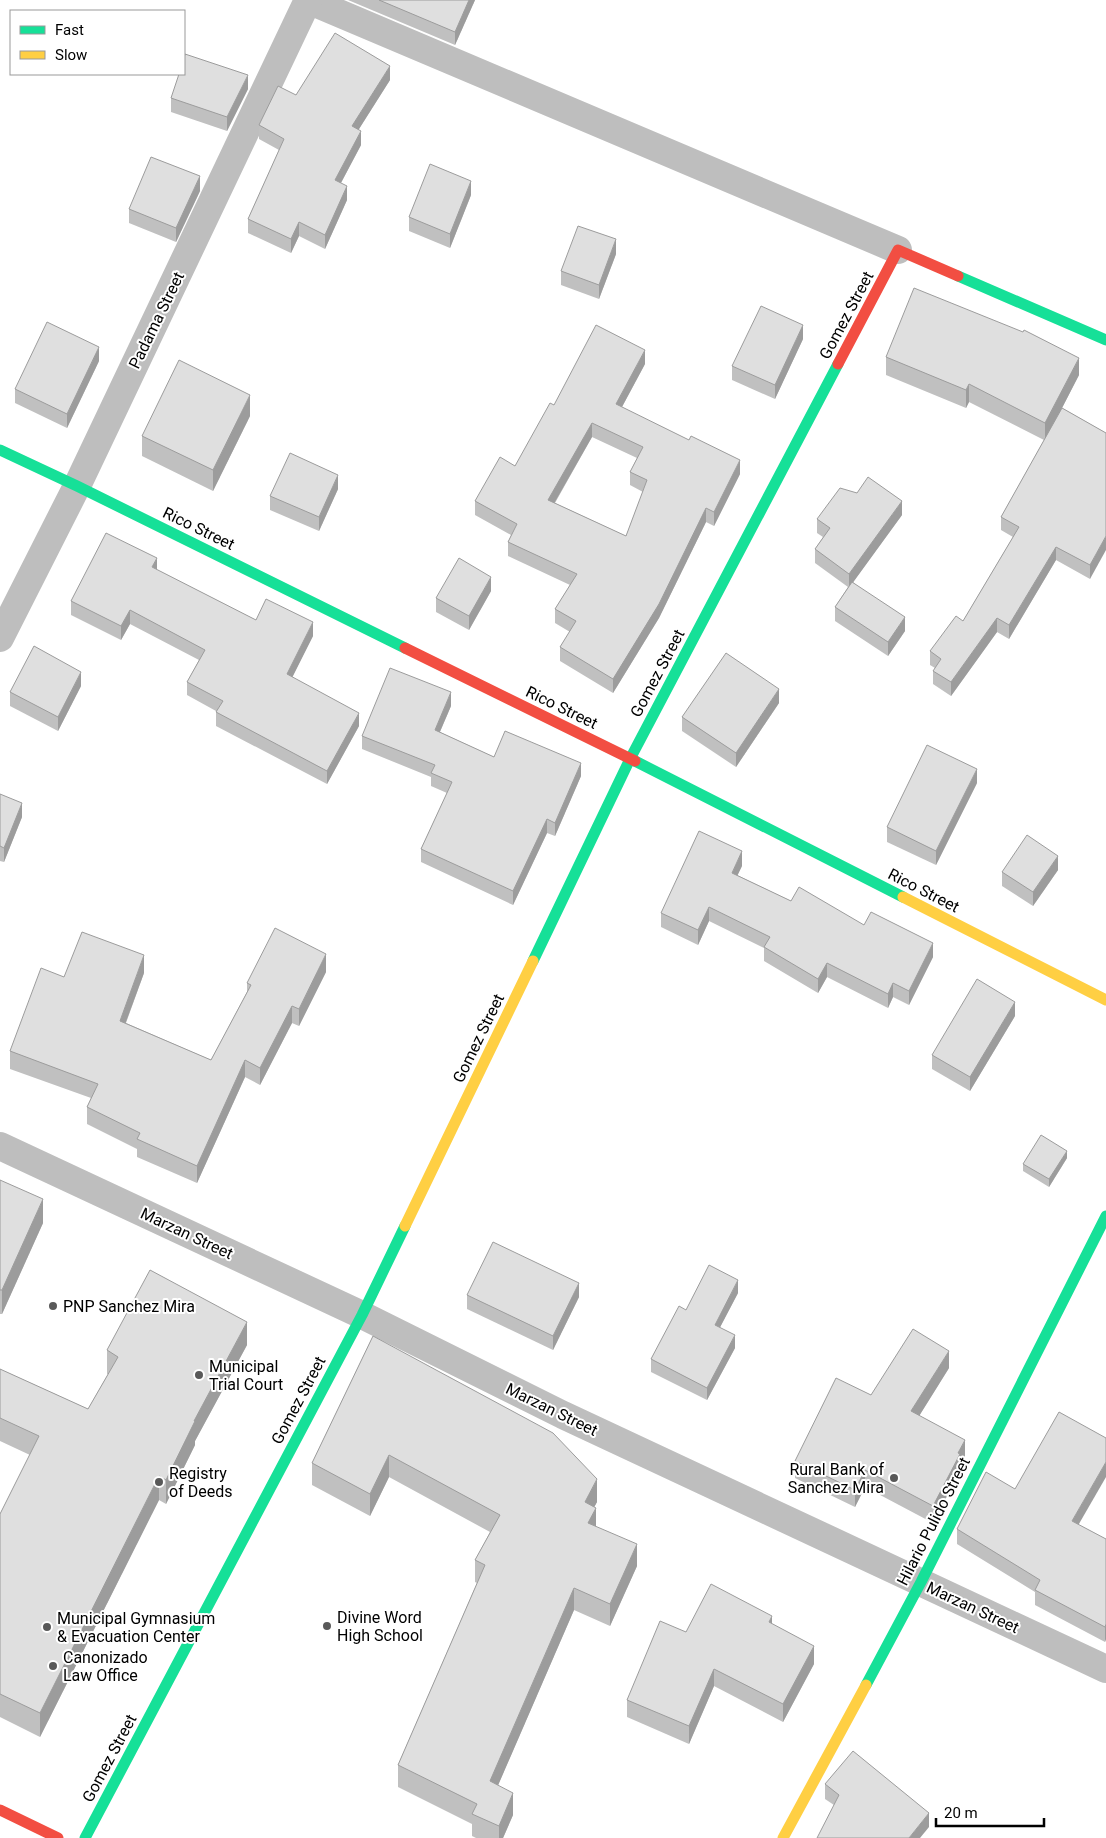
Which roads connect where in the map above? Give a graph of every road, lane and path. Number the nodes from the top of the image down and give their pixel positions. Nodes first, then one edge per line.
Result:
1 (308, 0) edge
2 (898, 250) junction
3 (1106, 340) edge
4 (0, 450) edge
5 (76, 486) junction
6 (0, 638) edge
7 (630, 759) junction
8 (1106, 1000) edge
9 (0, 1146) edge
10 (1106, 1216) edge
11 (362, 1315) junction
12 (921, 1582) junction
13 (1106, 1669) edge
14 (0, 1810) edge
15 (58, 1838) edge
16 (85, 1838) edge
17 (782, 1838) edge

1 - 2 street
1 - 5 street, Padama Street
2 - 3 main road
2 - 7 main road, Gomez Street
4 - 5 main road, Rico Street
5 - 6 street, Padama Street
5 - 7 main road, Rico Street
7 - 8 main road, Rico Street
7 - 11 main road, Gomez Street
9 - 11 street, Marzan Street
10 - 12 main road, Hilario Pulido Street
11 - 12 street, Marzan Street
11 - 16 main road, Gomez Street
12 - 13 street, Marzan Street
12 - 17 main road, Hilario Pulido Street
14 - 15 main road

